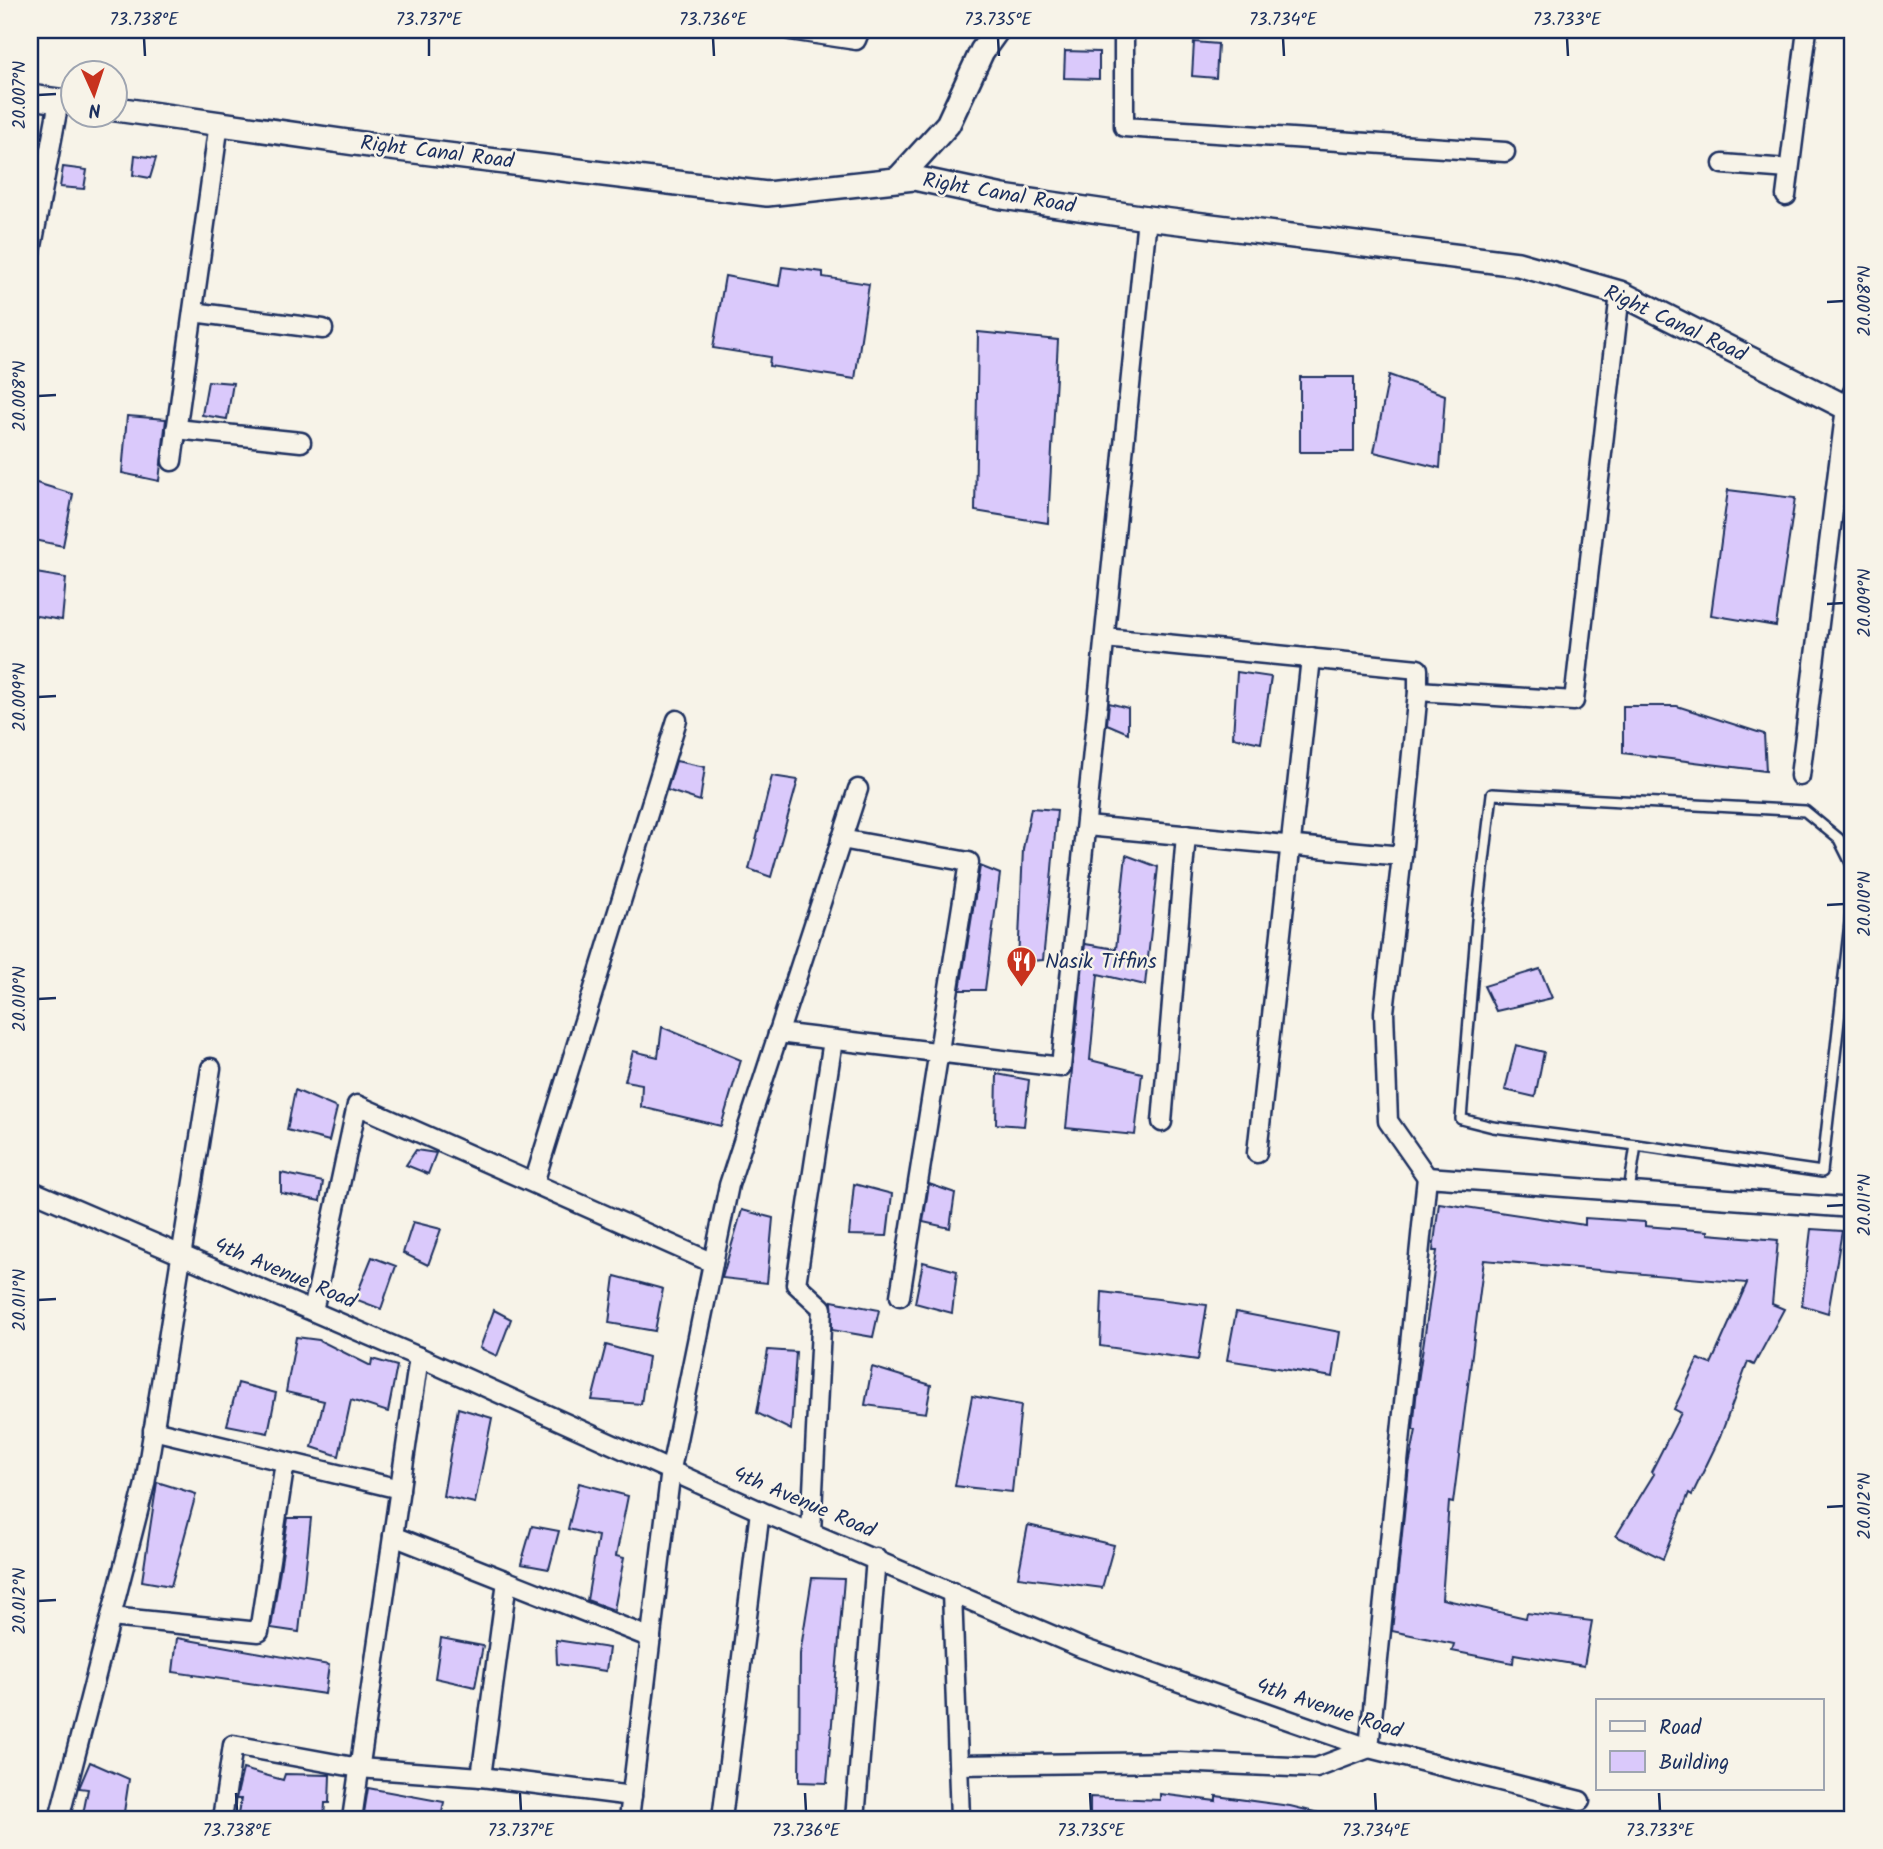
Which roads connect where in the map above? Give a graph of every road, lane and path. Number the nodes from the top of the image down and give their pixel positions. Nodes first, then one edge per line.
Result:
1 (790, 30) edge
2 (860, 30) edge
3 (997, 30) edge
4 (1124, 30) edge
5 (1807, 30) edge
6 (30, 97) edge
7 (60, 101) edge
8 (130, 111) edge
9 (219, 123) junction
10 (60, 128) edge
11 (1505, 152) dead end
12 (1723, 164) dead end
13 (1789, 169) junction
14 (899, 178) junction
15 (1786, 195) dead end
16 (1147, 218) junction
17 (30, 257) edge
18 (1620, 293) junction
19 (193, 312) junction
20 (323, 329) dead end
21 (1851, 403) edge
22 (176, 429) junction
23 (301, 442) dead end
24 (172, 461) dead end
25 (1846, 470) edge
26 (1105, 638) junction
27 (1311, 658) junction
28 (1419, 691) junction
29 (677, 720) dead end
30 (1800, 776) dead end
31 (858, 789) dead end
32 (1087, 826) junction
33 (1186, 835) junction
34 (841, 839) junction
35 (1291, 846) junction
36 (1402, 856) junction
37 (1853, 867) edge
38 (1853, 895) edge
39 (778, 1033) junction
40 (833, 1040) junction
41 (939, 1054) junction
42 (211, 1068) dead end
43 (1162, 1122) dead end
44 (1636, 1145) junction
45 (1257, 1153) dead end
46 (1427, 1177) junction
47 (534, 1183) junction
48 (30, 1190) edge
49 (1629, 1191) junction
50 (1853, 1208) edge
51 (180, 1254) junction
52 (713, 1264) junction
53 (900, 1296) dead end
54 (313, 1311) junction
55 (419, 1357) junction
56 (153, 1430) junction
57 (285, 1461) junction
58 (671, 1469) junction
59 (400, 1489) junction
60 (760, 1511) junction
61 (811, 1532) junction
62 (393, 1536) junction
63 (876, 1558) junction
64 (507, 1581) junction
65 (952, 1592) junction
66 (111, 1617) junction
67 (651, 1638) junction
68 (1368, 1748) junction
69 (960, 1765) junction
70 (359, 1768) junction
71 (481, 1777) junction
72 (632, 1796) junction
73 (1580, 1801) dead end
74 (59, 1819) edge
75 (222, 1819) edge
76 (352, 1819) edge
77 (629, 1819) edge
78 (722, 1819) edge
79 (855, 1819) edge
80 (960, 1819) edge

1 - 2 street
3 - 14 street
4 - 11 street
5 - 13 street
6 - 7 street
8 - 9 street, Right Canal Road
9 - 14 street, Right Canal Road
9 - 19 street
10 - 17 street
12 - 13 street
13 - 15 street
14 - 16 street, Right Canal Road
16 - 18 street, Right Canal Road
16 - 26 street
18 - 21 street, Right Canal Road
18 - 28 street
19 - 20 street
19 - 22 street
21 - 25 street
22 - 23 street
22 - 24 street
25 - 30 street
26 - 27 street
26 - 32 street
27 - 28 street
27 - 35 street
28 - 36 street
29 - 47 street
31 - 34 street
32 - 33 street
32 - 41 street
33 - 35 street
33 - 43 street
34 - 39 street
34 - 41 street
35 - 36 street
35 - 45 street
36 - 46 street
37 - 44 lane
38 - 44 lane
39 - 40 street
39 - 52 street
40 - 41 street
40 - 61 street
41 - 53 street
42 - 51 street
44 - 49 lane
46 - 49 street
46 - 68 street
47 - 52 street
47 - 54 street
48 - 51 street, 4th Avenue Road
49 - 50 street
51 - 54 street, 4th Avenue Road
51 - 56 street
52 - 58 street
54 - 55 street, 4th Avenue Road
55 - 58 street, 4th Avenue Road
55 - 59 street
56 - 57 street
56 - 66 street
57 - 59 street
57 - 66 street
58 - 60 street, 4th Avenue Road
58 - 67 street
59 - 62 street
60 - 61 street, 4th Avenue Road
60 - 78 street
61 - 63 street, 4th Avenue Road
62 - 64 street
62 - 70 street
63 - 65 street, 4th Avenue Road
63 - 79 street
64 - 67 street
64 - 71 street
65 - 68 street, 4th Avenue Road
65 - 69 street
66 - 74 street
67 - 72 street
68 - 69 street
68 - 73 street, 4th Avenue Road
69 - 80 street
70 - 71 street
70 - 75 street
70 - 76 street
71 - 72 street
72 - 77 street

